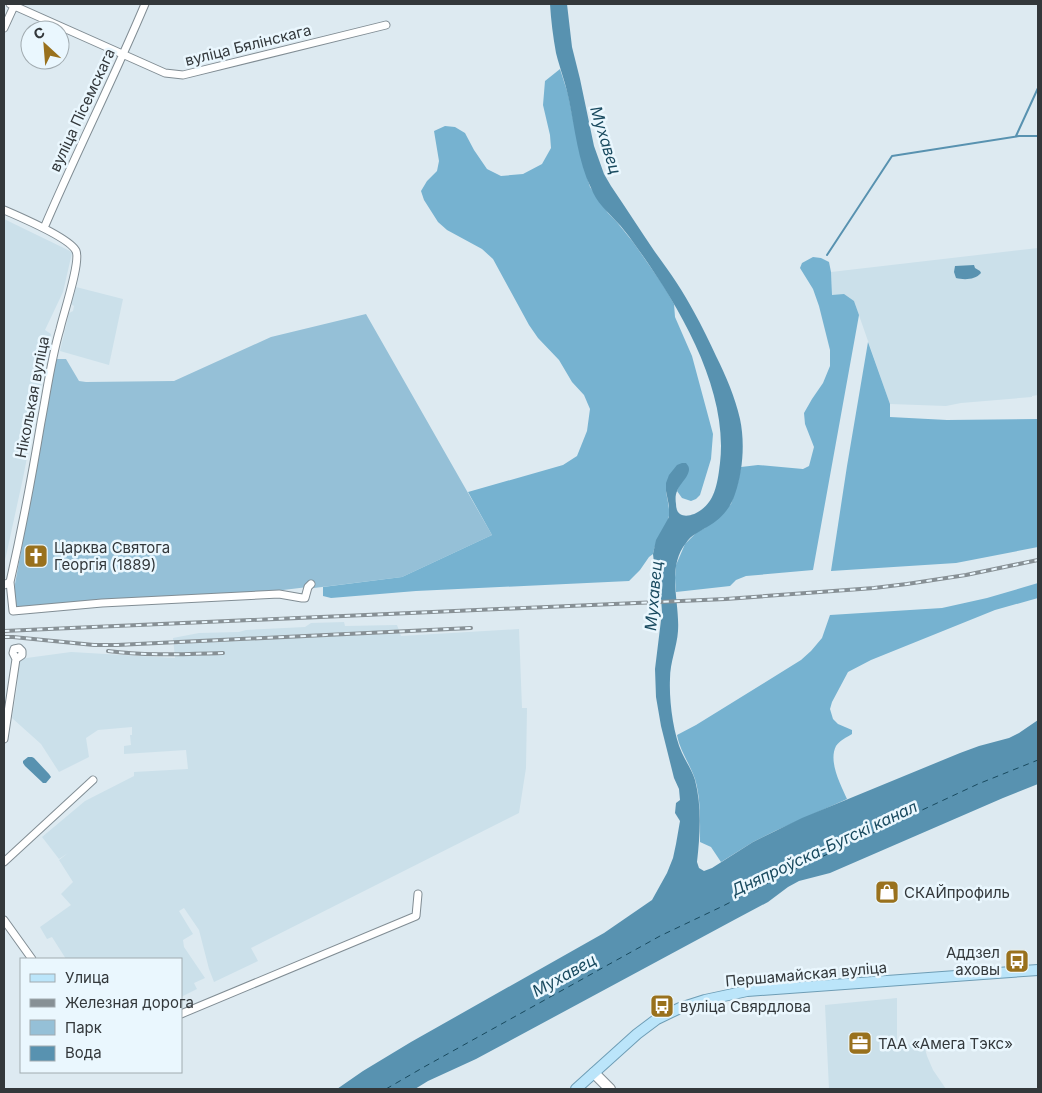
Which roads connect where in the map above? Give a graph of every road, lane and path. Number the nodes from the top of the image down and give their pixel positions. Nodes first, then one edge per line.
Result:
1 (13, 4) edge
2 (145, 4) edge
3 (386, 25) dead end
4 (4, 28) edge
5 (124, 54) junction
6 (4, 210) edge
7 (44, 228) junction
8 (7, 584) edge
9 (310, 584) dead end
10 (13, 611) junction
11 (4, 614) edge
12 (16, 659) dead end
13 (4, 739) edge
14 (93, 780) dead end
15 (4, 862) edge
16 (418, 894) dead end
17 (4, 920) edge
18 (31, 958) edge
19 (1038, 970) edge
20 (182, 1014) edge
21 (594, 1073) junction
22 (576, 1089) edge
23 (610, 1089) edge

1 - 4 street
1 - 5 street, вуліца Бялінскага
2 - 5 street, вуліца Пісемскага
3 - 5 street, вуліца Бялінскага
5 - 7 street, вуліца Пісемскага
6 - 7 street, Ніколькая вуліца
7 - 8 street, Ніколькая вуліца
8 - 10 street, Ніколькая вуліца
9 - 10 street
10 - 11 street
12 - 13 street
14 - 15 street
16 - 20 street
17 - 18 street
19 - 21 main road, Першамайская вуліца
21 - 22 main road, Першамайская вуліца
21 - 23 main road

